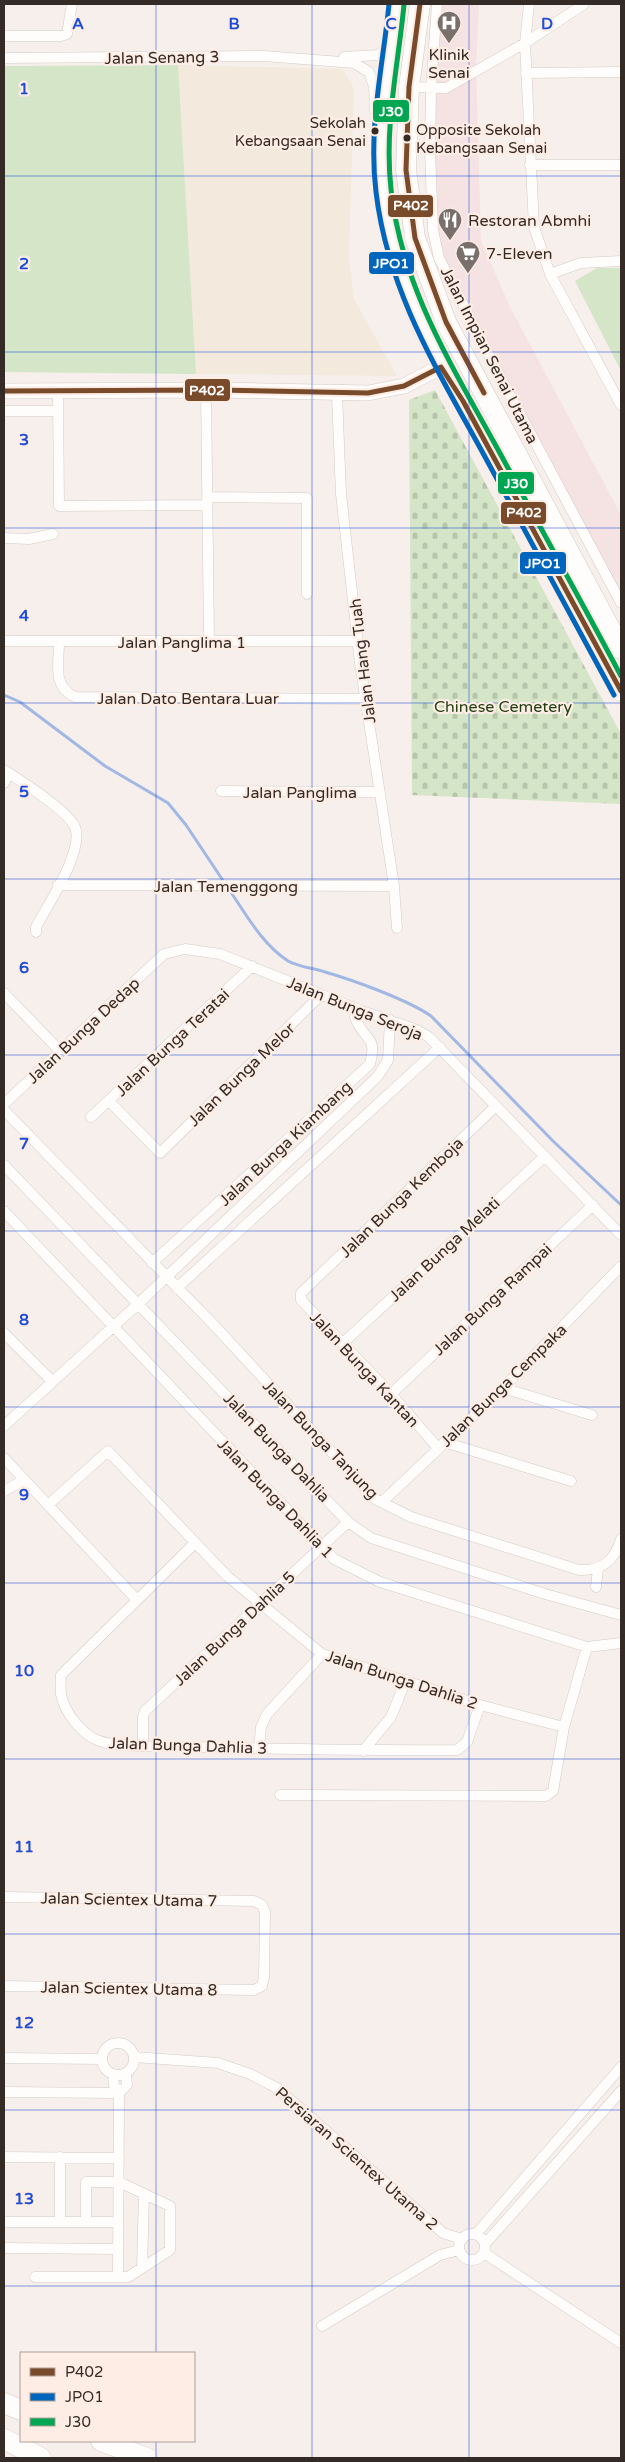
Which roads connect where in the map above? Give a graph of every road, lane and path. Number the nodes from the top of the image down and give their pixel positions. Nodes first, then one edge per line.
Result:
1 (72, 4) edge
2 (398, 4) edge
3 (420, 4) edge
4 (437, 4) edge
5 (529, 4) edge
6 (584, 4) edge
7 (4, 36) edge
8 (393, 41) junction
9 (525, 43) junction
10 (4, 58) edge
11 (321, 59) junction
12 (621, 72) edge
13 (526, 73) junction
14 (409, 87) junction
15 (431, 88) junction
16 (530, 165) junction
17 (621, 165) edge
18 (382, 181) junction
19 (621, 261) edge
20 (550, 274) junction
21 (441, 367) junction
22 (206, 390) junction
23 (4, 391) edge
24 (58, 391) junction
25 (337, 394) junction
26 (621, 406) edge
27 (4, 411) edge
28 (58, 412) junction
29 (207, 501) junction
30 (53, 534) dead end
31 (4, 538) edge
32 (308, 594) dead end
33 (621, 603) edge
34 (601, 614) junction
35 (621, 632) edge
36 (359, 641) junction
37 (4, 642) edge
38 (60, 642) junction
39 (209, 642) junction
40 (621, 649) edge
41 (621, 691) edge
42 (366, 699) junction
43 (6, 772) edge
44 (4, 783) edge
45 (221, 791) dead end
46 (378, 792) junction
47 (58, 886) junction
48 (394, 886) junction
49 (397, 928) dead end
50 (36, 932) dead end
51 (161, 956) joint
52 (252, 966) junction
53 (4, 993) edge
54 (322, 995) junction
55 (362, 1011) junction
56 (390, 1020) junction
57 (440, 1047) junction
58 (61, 1052) junction
59 (108, 1101) junction
60 (4, 1104) edge
61 (496, 1106) junction
62 (4, 1110) edge
63 (92, 1118) dead end
64 (546, 1156) junction
65 (4, 1165) edge
66 (594, 1205) junction
67 (4, 1211) edge
68 (621, 1235) edge
69 (152, 1263) junction
70 (621, 1266) edge
71 (166, 1277) junction
72 (177, 1288) junction
73 (305, 1288) joint
74 (138, 1304) junction
75 (113, 1326) junction
76 (4, 1333) edge
77 (343, 1343) junction
78 (52, 1381) junction
79 (503, 1388) junction
80 (391, 1394) junction
81 (592, 1415) dead end
82 (4, 1426) edge
83 (441, 1445) junction
84 (4, 1458) edge
85 (24, 1480) junction
86 (571, 1481) dead end
87 (4, 1491) edge
88 (382, 1502) junction
89 (48, 1505) junction
90 (348, 1522) junction
91 (621, 1539) edge
92 (195, 1543) junction
93 (322, 1547) junction
94 (598, 1569) junction
95 (596, 1587) dead end
96 (137, 1600) junction
97 (258, 1604) junction
98 (621, 1615) edge
99 (621, 1643) edge
100 (587, 1647) junction
101 (322, 1654) junction
102 (406, 1680) junction
103 (480, 1705) junction
104 (564, 1727) junction
105 (144, 1745) junction
106 (259, 1748) junction
107 (363, 1751) junction
108 (280, 1795) dead end
109 (4, 1897) edge
110 (4, 1986) edge
111 (254, 1990) joint
112 (134, 2057) junction
113 (4, 2058) edge
114 (102, 2059) junction
115 (621, 2067) edge
116 (126, 2073) junction
117 (113, 2074) junction
118 (621, 2091) edge
119 (4, 2092) edge
120 (119, 2093) junction
121 (4, 2157) edge
122 (60, 2158) junction
123 (119, 2158) junction
124 (119, 2182) junction
125 (144, 2194) junction
126 (4, 2222) edge
127 (60, 2222) junction
128 (86, 2222) junction
129 (118, 2222) junction
130 (476, 2234) junction
131 (462, 2239) junction
132 (4, 2248) edge
133 (118, 2249) junction
134 (485, 2249) junction
135 (459, 2250) junction
136 (142, 2268) junction
137 (35, 2277) dead end
138 (118, 2278) junction
139 (322, 2326) dead end
140 (621, 2343) edge
141 (4, 2403) edge
142 (20, 2410) edge
143 (4, 2439) edge
144 (104, 2442) edge
145 (41, 2458) edge
146 (147, 2458) edge

1 - 7 street
2 - 8 highway
3 - 14 highway
4 - 15 street, Jalan Impian Senai Utama
5 - 9 street
6 - 9 street
8 - 11 street, Jalan Senang 3
8 - 18 highway
9 - 13 street
9 - 15 street
10 - 11 street, Jalan Senang 3
11 - 18 street, Jalan Senang 3
12 - 13 street
13 - 16 street
14 - 15 street
14 - 34 highway
15 - 33 street, Jalan Impian Senai Utama
16 - 17 street
16 - 20 street
18 - 21 highway
19 - 20 street
20 - 26 street
21 - 25 street
21 - 41 highway
22 - 24 street
22 - 25 street
22 - 29 street
23 - 24 street
24 - 28 street
25 - 36 street, Jalan Hang Tuah
27 - 28 street
28 - 29 street
29 - 32 street
29 - 39 street
30 - 31 street
34 - 35 highway
34 - 40 highway
36 - 39 street, Jalan Panglima 1
36 - 42 street, Jalan Hang Tuah
37 - 38 street, Jalan Panglima 1
38 - 39 street, Jalan Panglima 1
38 - 42 street, Jalan Dato Bentara Luar
42 - 46 street, Jalan Hang Tuah
43 - 44 street
43 - 47 street
45 - 46 street, Jalan Panglima
46 - 48 street, Jalan Hang Tuah
47 - 48 street, Jalan Temenggong
47 - 50 street
48 - 49 street, Jalan Hang Tuah
51 - 52 street, Jalan Bunga Seroja
51 - 58 street, Jalan Bunga Dedap
52 - 54 street, Jalan Bunga Seroja
52 - 59 street, Jalan Bunga Teratai
53 - 58 street
54 - 55 street, Jalan Bunga Seroja
54 - 59 street, Jalan Bunga Melor
55 - 56 street, Jalan Bunga Seroja
55 - 69 street, Jalan Bunga Kiambang
56 - 57 street, Jalan Bunga Seroja
56 - 71 street
57 - 61 street, Jalan Bunga Seroja
57 - 72 street, Jalan Bunga Kiambang
58 - 60 street, Jalan Bunga Dedap
59 - 63 street, Jalan Bunga Teratai
61 - 64 street, Jalan Bunga Seroja
61 - 73 street, Jalan Bunga Kemboja
62 - 69 street, Jalan Bunga Tanjung
64 - 66 street, Jalan Bunga Seroja
64 - 77 street, Jalan Bunga Melati
65 - 74 street, Jalan Bunga Dahlia
66 - 68 street, Jalan Bunga Seroja
66 - 80 street, Jalan Bunga Rampai
67 - 75 street, Jalan Bunga Dahlia 1
69 - 71 street, Jalan Bunga Tanjung
70 - 79 street, Jalan Bunga Cempaka
71 - 72 street, Jalan Bunga Tanjung
71 - 74 street
72 - 88 street, Jalan Bunga Tanjung
73 - 77 street, Jalan Bunga Kantan
74 - 75 street
74 - 90 street, Jalan Bunga Dahlia
75 - 78 street
75 - 93 street, Jalan Bunga Dahlia 1
76 - 78 street
77 - 80 street, Jalan Bunga Kantan
78 - 82 street
79 - 81 street
79 - 83 street, Jalan Bunga Cempaka
80 - 83 street, Jalan Bunga Kantan
83 - 86 street
83 - 88 street, Jalan Bunga Cempaka
84 - 85 street
85 - 87 street
85 - 89 street
88 - 94 street, Jalan Bunga Tanjung
89 - 92 street, Jalan Bunga Dahlia 2
89 - 96 street
90 - 93 street, Jalan Bunga Dahlia 5
90 - 98 street, Jalan Bunga Dahlia
91 - 94 street
92 - 96 street, Jalan Bunga Dahlia 3
92 - 97 street, Jalan Bunga Dahlia 2
93 - 97 street, Jalan Bunga Dahlia 5
93 - 100 street, Jalan Bunga Dahlia 1
94 - 95 street
96 - 105 street, Jalan Bunga Dahlia 3
97 - 101 street, Jalan Bunga Dahlia 2
97 - 105 street, Jalan Bunga Dahlia 5
99 - 100 street, Jalan Bunga Dahlia 1
100 - 104 street
101 - 102 street, Jalan Bunga Dahlia 2
101 - 106 street
102 - 103 street, Jalan Bunga Dahlia 2
102 - 107 street
103 - 104 street, Jalan Bunga Dahlia 2
103 - 107 street, Jalan Bunga Dahlia 3
104 - 108 street
105 - 106 street, Jalan Bunga Dahlia 3
106 - 107 street, Jalan Bunga Dahlia 3
109 - 111 street, Jalan Scientex Utama 7
110 - 111 street, Jalan Scientex Utama 8
112 - 114 street
112 - 116 street
112 - 131 street, Persiaran Scientex Utama 2
113 - 114 street
114 - 117 street
115 - 130 street
116 - 117 street
116 - 120 street
117 - 120 street
118 - 134 street
119 - 120 street
120 - 123 street
121 - 122 street
122 - 123 street
122 - 127 street
123 - 124 street
124 - 125 street
124 - 128 street
124 - 129 street
125 - 136 street
125 - 136 street
126 - 127 street
127 - 128 street
128 - 129 street
129 - 133 street
130 - 131 street
130 - 134 street
131 - 135 street
132 - 133 street
133 - 138 street
134 - 135 street
134 - 140 street
135 - 139 street
136 - 138 street
137 - 138 street
141 - 142 highway
143 - 145 highway
144 - 146 highway

